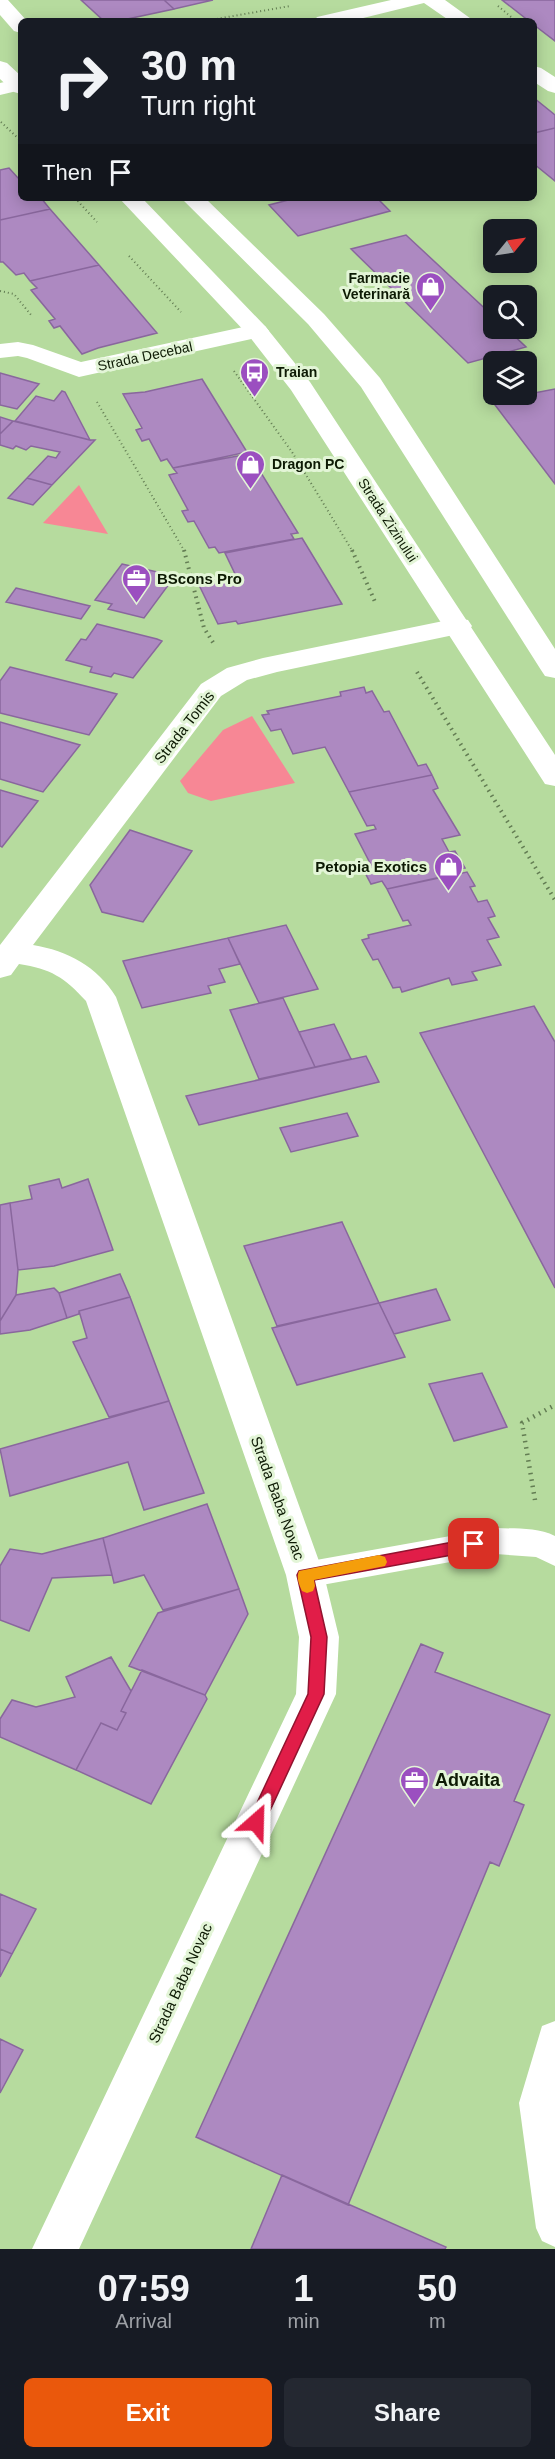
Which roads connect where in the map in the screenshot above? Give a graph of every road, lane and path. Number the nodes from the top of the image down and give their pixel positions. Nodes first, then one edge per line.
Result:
1 (417, 0) edge
2 (432, 0) edge
3 (490, 0) edge
4 (0, 3) edge
5 (297, 4) dead end
6 (221, 18) edge
7 (337, 18) edge
8 (459, 18) edge
9 (512, 18) edge
10 (18, 24) edge
11 (0, 67) edge
12 (537, 74) edge
13 (15, 86) edge
14 (555, 87) edge
15 (0, 122) edge
16 (18, 138) edge
17 (78, 201) edge
18 (133, 201) edge
19 (195, 201) edge
20 (99, 223) dead end
21 (123, 249) dead end
22 (0, 291) edge
23 (257, 331) junction
24 (210, 342) junction
25 (0, 351) edge
26 (79, 370) junction
27 (458, 626) junction
28 (396, 639) junction
29 (215, 645) dead end
30 (555, 670) edge
31 (555, 777) edge
32 (555, 900) edge
33 (5, 960) edge
34 (555, 1405) edge
35 (549, 1549) edge
36 (305, 1575) junction
37 (555, 2038) edge
38 (555, 2228) edge
39 (56, 2249) edge

1 - 7 street
2 - 8 street
3 - 9 path
4 - 10 street
5 - 6 path
11 - 13 street
12 - 14 street
15 - 16 path
17 - 20 path
18 - 23 street, Strada Zizinului
19 - 30 street
21 - 24 path
22 - 26 path
23 - 24 street, Strada Decebal
23 - 27 street, Strada Zizinului
24 - 26 street, Strada Decebal
24 - 28 path
25 - 26 street, Strada Decebal
26 - 29 path
27 - 28 street, Strada Tomis
27 - 31 street, Strada Zizinului
28 - 32 path
28 - 33 street, Strada Tomis
33 - 36 street, Strada Baba Novac
34 - 35 path
35 - 36 lane
36 - 39 street, Strada Baba Novac
37 - 38 lane

